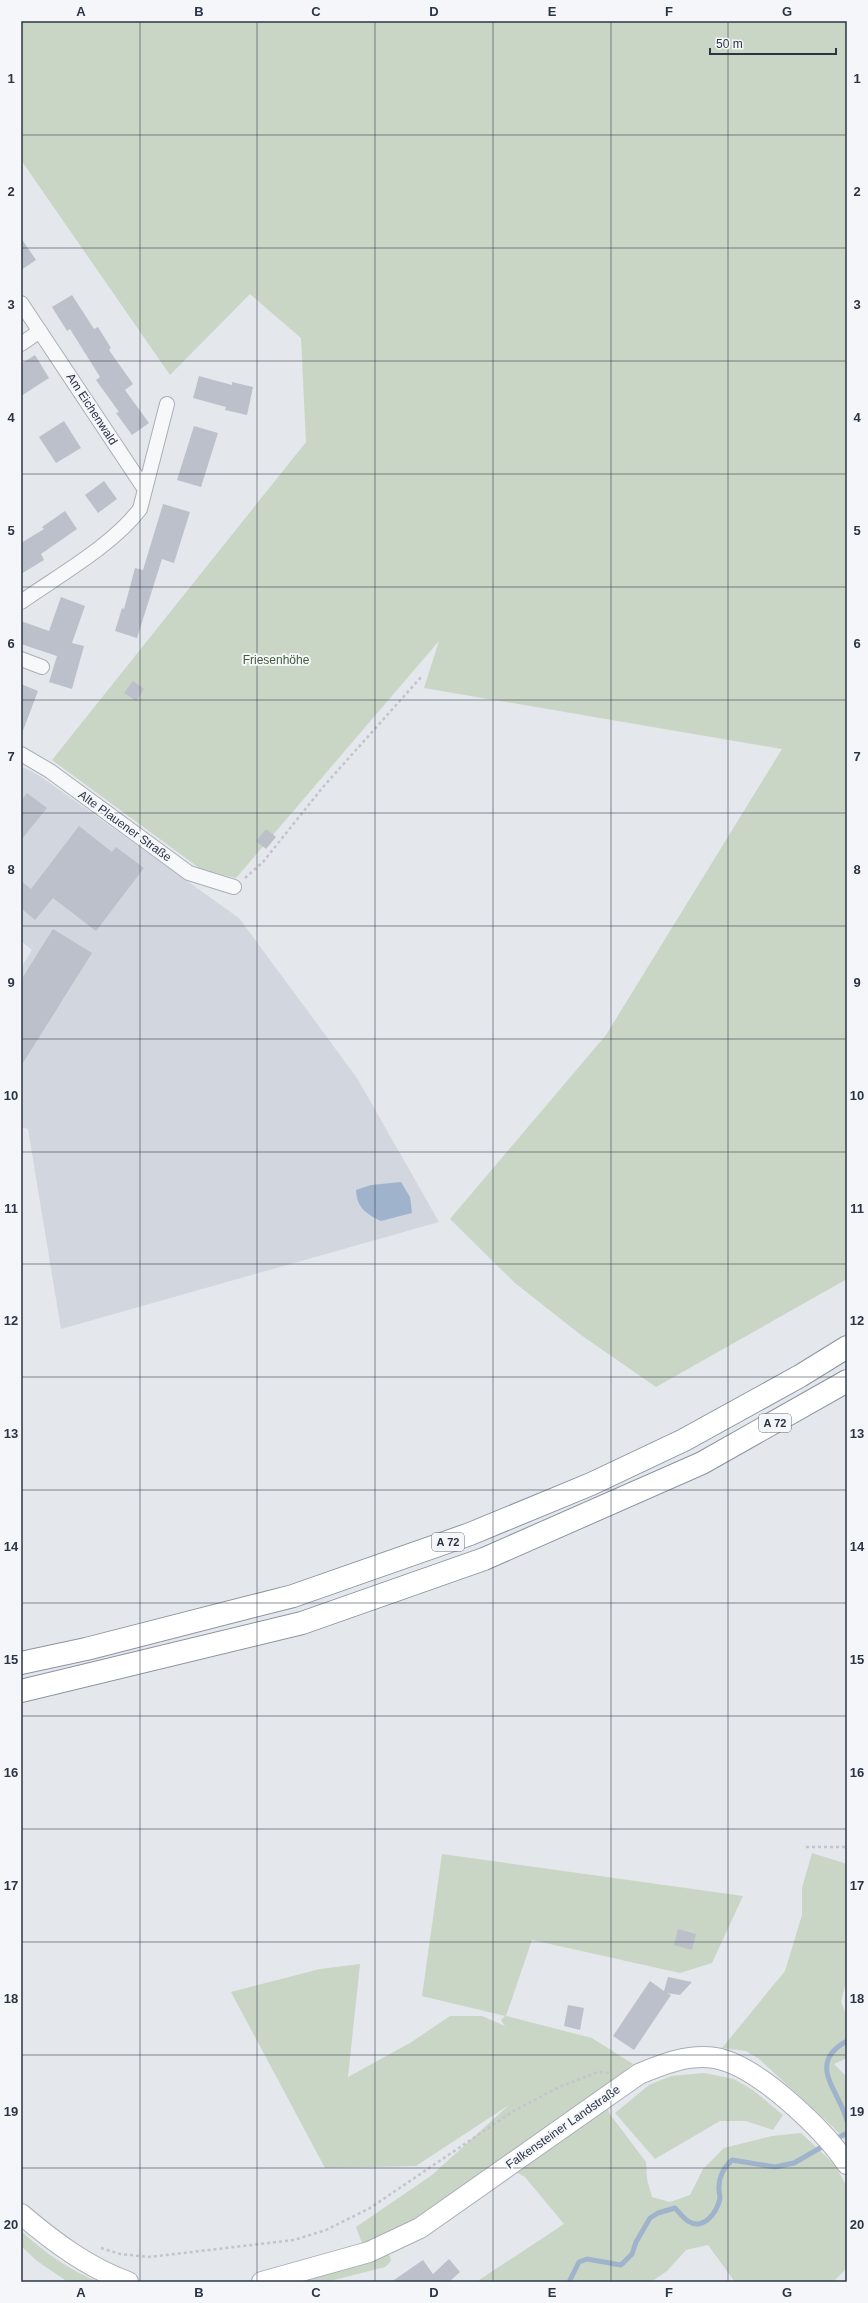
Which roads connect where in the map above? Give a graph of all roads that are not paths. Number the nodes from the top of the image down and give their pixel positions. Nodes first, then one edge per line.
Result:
1 (21, 303) edge
2 (40, 331) junction
3 (21, 344) edge
4 (167, 404) dead end
5 (144, 488) junction
6 (21, 602) edge
7 (21, 659) edge
8 (42, 667) dead end
9 (21, 754) edge
10 (234, 888) road end
11 (847, 1347) edge
12 (847, 1381) edge
13 (21, 1663) edge
14 (21, 1691) edge
15 (845, 2161) edge
16 (21, 2214) edge
17 (128, 2282) edge
18 (262, 2282) edge

1 - 2 street, Am Eichenwald
2 - 3 street
2 - 5 street, Am Eichenwald
4 - 5 street
5 - 6 street
7 - 8 street
9 - 10 street, Alte Plauener Straße
11 - 13 highway, A 72
12 - 14 highway, A 72
15 - 18 main road, Falkensteiner Landstraße
16 - 17 main road

